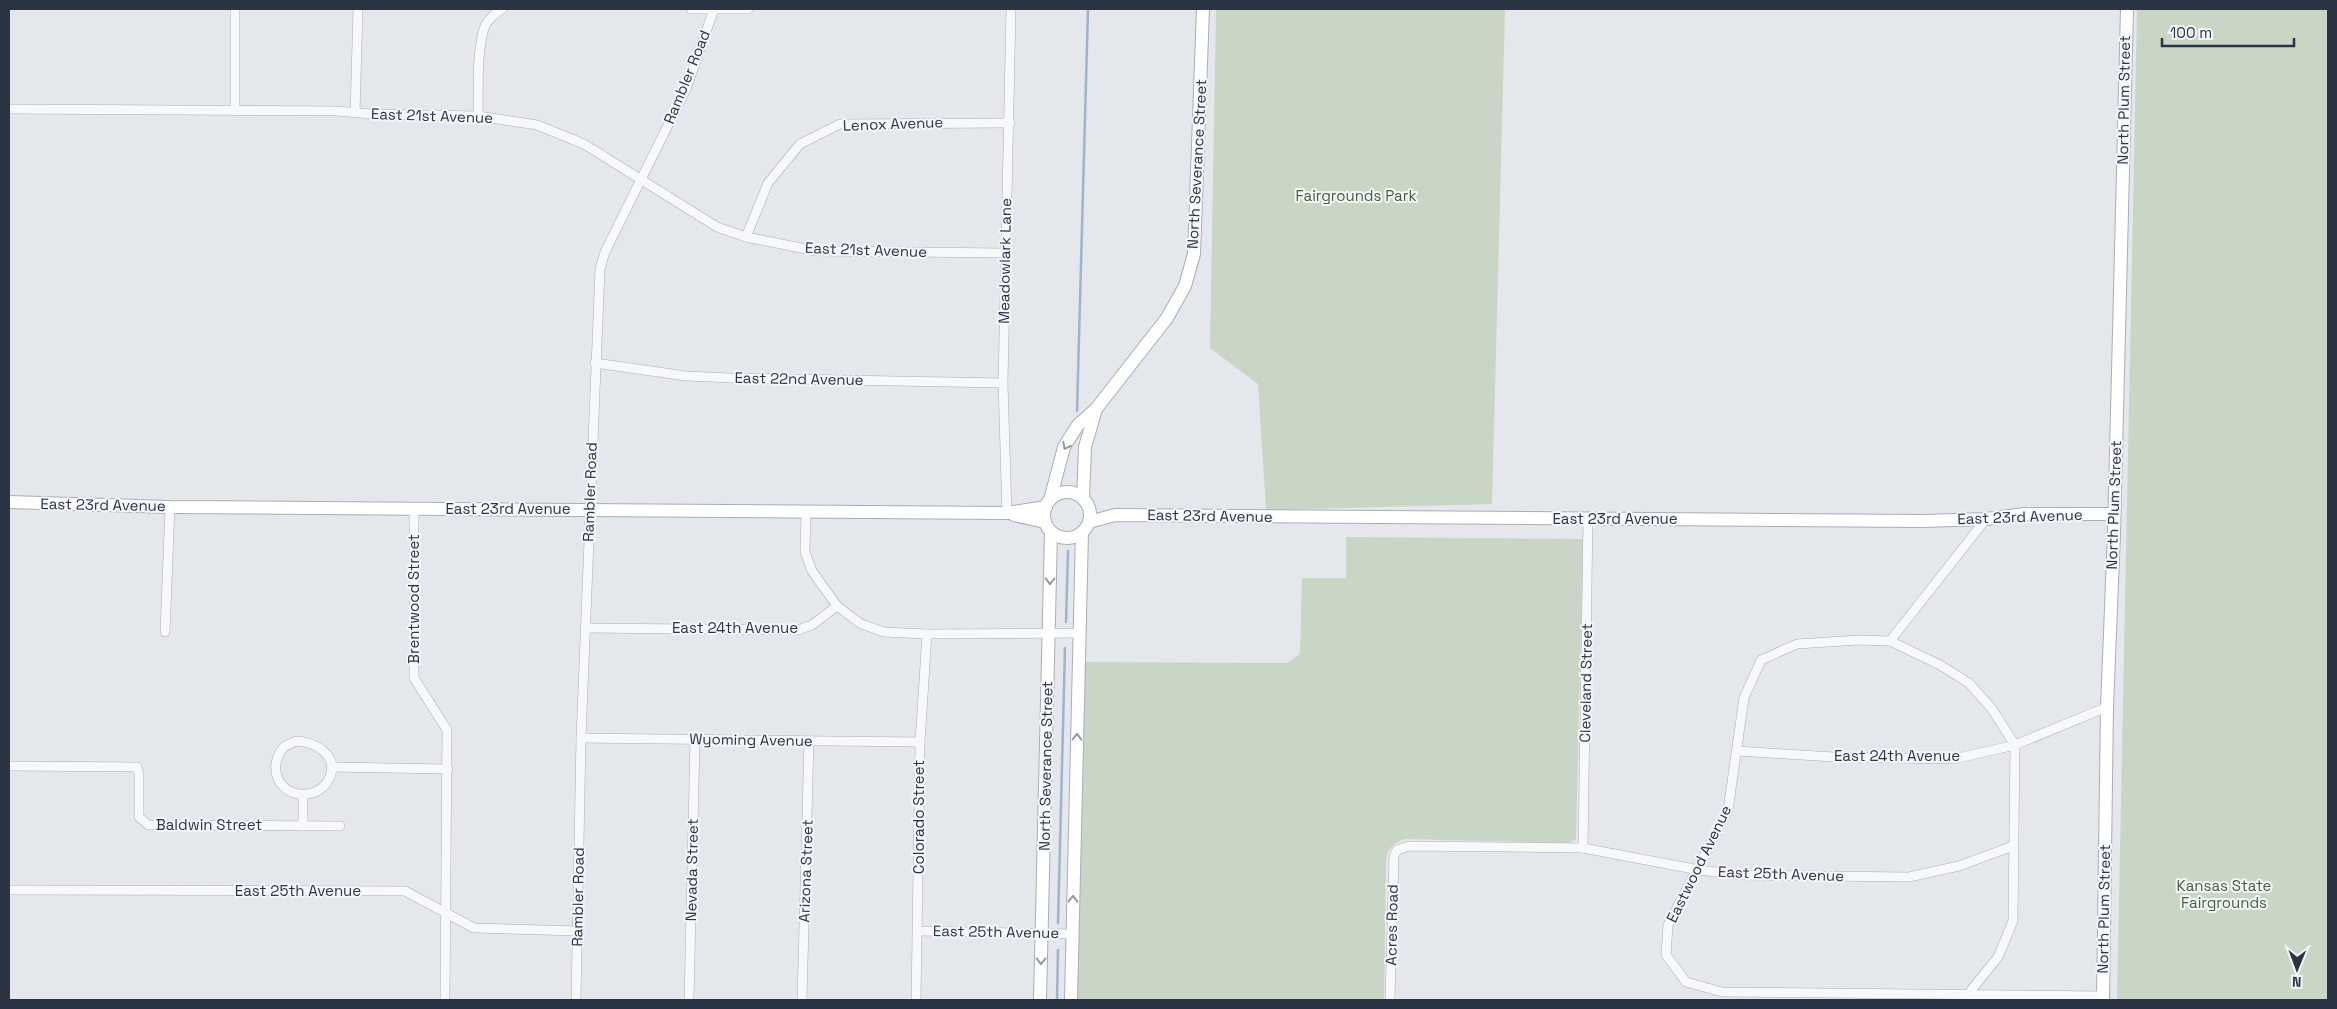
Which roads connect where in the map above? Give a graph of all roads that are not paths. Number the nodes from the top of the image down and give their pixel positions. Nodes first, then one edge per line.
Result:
1 (235, 9) edge
2 (358, 9) edge
3 (502, 9) edge
4 (691, 9) edge
5 (748, 9) edge
6 (1011, 9) edge
7 (1203, 9) edge
8 (2126, 9) edge
9 (714, 10) edge
10 (9, 108) edge
11 (235, 111) junction
12 (355, 113) junction
13 (478, 116) junction
14 (1010, 123) junction
15 (641, 180) junction
16 (746, 237) junction
17 (1004, 253) junction
18 (595, 363) junction
19 (1003, 383) junction
20 (1096, 409) junction
21 (1085, 501) junction
22 (9, 502) edge
23 (1048, 504) junction
24 (170, 507) junction
25 (414, 509) junction
26 (590, 509) junction
27 (806, 511) junction
28 (1007, 513) junction
29 (2114, 514) junction
30 (1115, 515) junction
31 (1588, 519) junction
32 (1986, 519) junction
33 (1048, 527) junction
34 (1086, 527) junction
35 (837, 606) junction
36 (586, 628) junction
37 (165, 632) dead end
38 (1050, 633) junction
39 (1080, 633) junction
40 (927, 634) junction
41 (1890, 641) junction
42 (2107, 707) junction
43 (582, 738) junction
44 (695, 740) junction
45 (809, 741) junction
46 (920, 742) junction
47 (2015, 745) junction
48 (1737, 751) junction
49 (9, 766) edge
50 (332, 766) junction
51 (448, 769) junction
52 (303, 795) junction
53 (303, 826) junction
54 (340, 826) dead end
55 (2014, 846) junction
56 (1582, 848) junction
57 (1397, 850) joint
58 (1699, 870) junction
59 (9, 890) edge
60 (447, 914) junction
61 (577, 930) junction
62 (919, 931) junction
63 (1042, 934) junction
64 (1073, 934) junction
65 (1968, 994) junction
66 (1821, 996) edge
67 (2102, 998) edge
68 (445, 1000) edge
69 (576, 1000) edge
70 (689, 1000) edge
71 (802, 1000) edge
72 (916, 1000) edge
73 (1040, 1000) edge
74 (1071, 1000) edge
75 (1390, 1000) edge

1 - 11 street
2 - 12 street
3 - 13 street
4 - 9 street
5 - 9 street
6 - 14 street, Meadowlark Lane
7 - 20 street, North Severance Street
8 - 29 street, North Plum Street
9 - 15 street, Rambler Road
10 - 11 street, East 21st Avenue
11 - 12 street, East 21st Avenue
12 - 13 street, East 21st Avenue
13 - 15 street, East 21st Avenue
14 - 16 street, Lenox Avenue
14 - 17 street, Meadowlark Lane
15 - 16 street, East 21st Avenue
15 - 18 street, Rambler Road
16 - 17 street, East 21st Avenue
17 - 19 street, Meadowlark Lane
18 - 19 street, East 22nd Avenue
18 - 26 street, Rambler Road
19 - 28 street, Meadowlark Lane
20 - 21 street, North Severance Street
20 -> 23 street, North Severance Street
21 - 23 street
21 - 30 street, East 23rd Avenue
21 - 34 street
22 - 24 street, East 23rd Avenue
23 - 28 street, East 23rd Avenue
23 - 33 street
24 - 25 street, East 23rd Avenue
24 - 37 street
25 - 26 street, East 23rd Avenue
25 - 51 street, Brentwood Street
26 - 27 street, East 23rd Avenue
26 - 36 street, Rambler Road
27 - 28 street, East 23rd Avenue
27 - 35 street
28 - 33 street, East 23rd Avenue
29 - 32 street, East 23rd Avenue
29 - 42 street, North Plum Street
30 - 31 street, East 23rd Avenue
30 - 34 street, East 23rd Avenue
31 - 32 street, East 23rd Avenue
31 - 56 street, Cleveland Street
32 - 41 street
33 - 34 street
33 -> 38 street, North Severance Street
34 - 39 street, North Severance Street
35 - 36 street, East 24th Avenue
35 - 40 street
36 - 43 street, Rambler Road
38 - 39 street
38 - 40 street
38 - 63 street, North Severance Street
64 -> 39 street, North Severance Street
40 - 46 street, Colorado Street
41 - 47 street, Eastwood Avenue
41 - 48 street, Eastwood Avenue
42 - 47 street, East 24th Avenue
42 - 67 street, North Plum Street
43 - 44 street, Wyoming Avenue
43 - 61 street, Rambler Road
44 - 45 street, Wyoming Avenue
44 - 70 street, Nevada Street
45 - 46 street, Wyoming Avenue
45 - 71 street, Arizona Street
46 - 62 street, Colorado Street
47 - 48 street, East 24th Avenue
47 - 55 street
48 - 58 street, Eastwood Avenue
49 - 53 street, Baldwin Street
50 - 51 street
50 - 52 street
50 - 52 street
51 - 60 street, Brentwood Street
52 - 53 street
53 - 54 street, Baldwin Street
55 - 58 street, East 25th Avenue
55 - 65 street
56 - 57 street, East 25th Avenue
56 - 58 street, East 25th Avenue
57 - 75 street, Acres Road
58 - 66 street, Eastwood Avenue
59 - 60 street, East 25th Avenue
60 - 61 street, East 25th Avenue
60 - 68 street, Brentwood Street
61 - 69 street, Rambler Road
62 - 63 street, East 25th Avenue
62 - 72 street, Colorado Street
63 - 64 street, East 25th Avenue
63 -> 73 street, North Severance Street
64 - 74 street, North Severance Street
65 - 66 street, Eastwood Avenue
65 - 67 street, Eastwood Avenue

